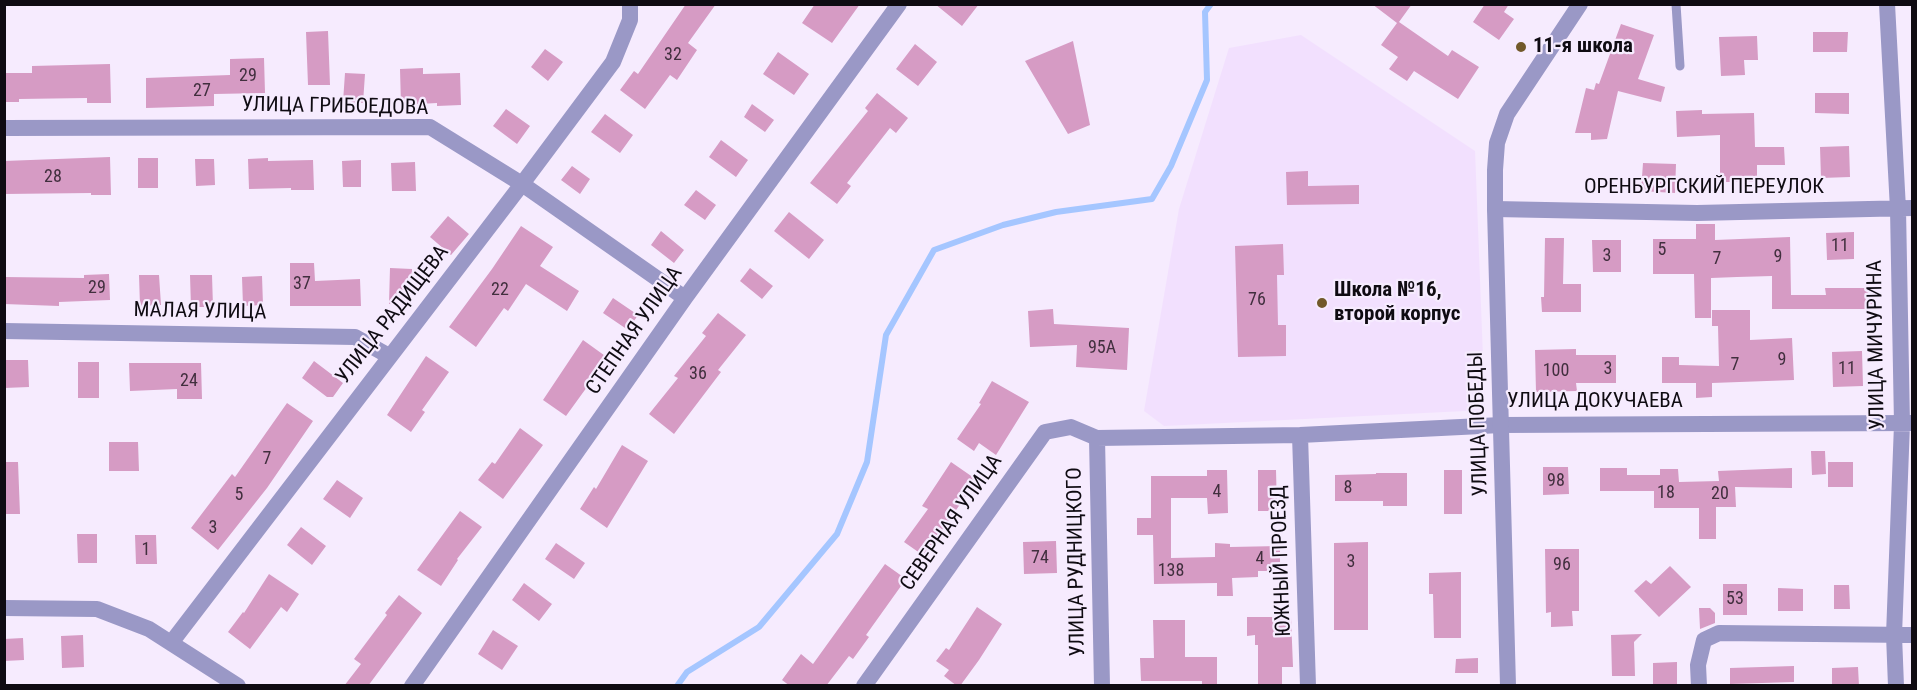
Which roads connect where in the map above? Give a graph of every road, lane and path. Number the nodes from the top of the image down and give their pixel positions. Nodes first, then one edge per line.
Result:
1 (630, 4) edge
2 (899, 4) edge
3 (1580, 4) edge
4 (1676, 4) edge
5 (1887, 4) edge
6 (1680, 66) dead end
7 (4, 128) edge
8 (522, 184) junction
9 (1905, 208) edge
10 (1495, 209) junction
11 (685, 298) junction
12 (4, 331) edge
13 (390, 356) junction
14 (1907, 423) edge
15 (1502, 425) junction
16 (1300, 435) junction
17 (1097, 438) junction
18 (4, 608) edge
19 (1894, 635) junction
20 (1912, 635) edge
21 (171, 643) junction
22 (238, 686) edge
23 (411, 686) edge
24 (864, 686) edge
25 (1102, 686) edge
26 (1308, 686) edge
27 (1508, 686) edge
28 (1699, 686) edge
29 (1896, 686) edge

1 - 8 street, УЛИЦА РАДИЩЕВА
2 - 11 street, СТЕПНАЯ УЛИЦА
3 - 10 street, УЛИЦА ПОБЕДЫ
4 - 6 lane
5 - 9 street, УЛИЦА МИЧУРИНА
7 - 8 street, УЛИЦА ГРИБОЕДОВА
8 - 11 street, УЛИЦА ГРИБОЕДОВА
8 - 13 street, УЛИЦА РАДИЩЕВА
9 - 10 street, ОРЕНБУРГСКИЙ ПЕРЕУЛОК
9 - 14 street, УЛИЦА МИЧУРИНА
10 - 15 street, УЛИЦА ПОБЕДЫ
11 - 23 street, СТЕПНАЯ УЛИЦА
12 - 13 street, МАЛАЯ УЛИЦА
13 - 21 street, УЛИЦА РАДИЩЕВА
14 - 15 street, УЛИЦА ДОКУЧАЕВА
14 - 19 street, УЛИЦА МИЧУРИНА
15 - 16 street, УЛИЦА ДОКУЧАЕВА
15 - 27 street, УЛИЦА ПОБЕДЫ
16 - 17 street, УЛИЦА ДОКУЧАЕВА
16 - 26 street, ЮЖНЫЙ ПРОЕЗД
17 - 24 street, СЕВЕРНАЯ УЛИЦА
17 - 25 street, УЛИЦА РУДНИЦКОГО
18 - 21 street
19 - 20 street
19 - 28 street
19 - 29 street, УЛИЦА МИЧУРИНА
21 - 22 street

